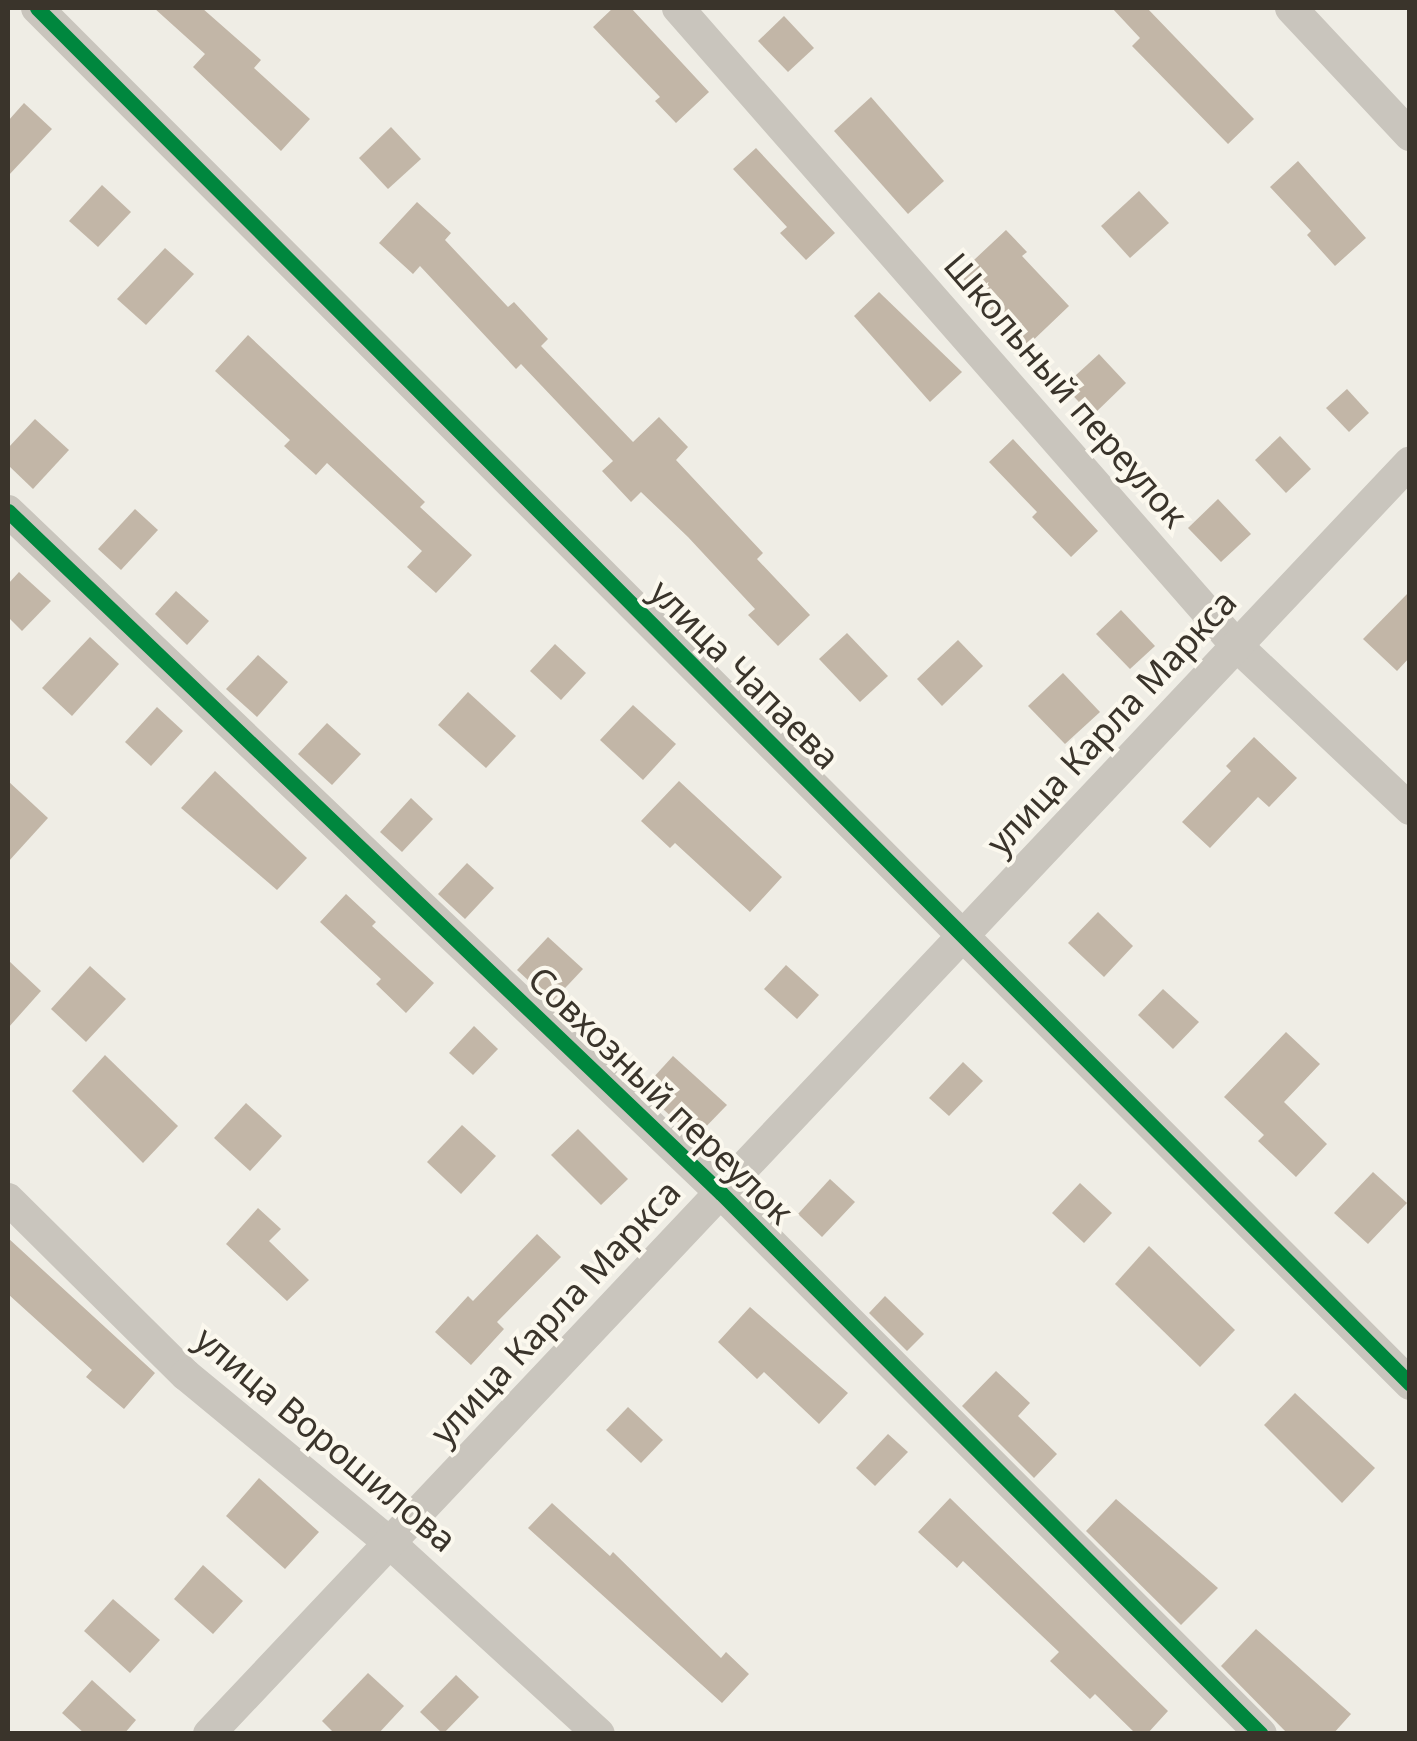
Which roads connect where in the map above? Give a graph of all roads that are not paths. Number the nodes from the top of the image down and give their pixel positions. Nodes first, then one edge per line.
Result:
1 (37, 8) edge
2 (678, 8) edge
3 (1290, 8) edge
4 (1410, 135) edge
5 (1410, 462) edge
6 (8, 511) edge
7 (1237, 646) junction
8 (1410, 810) edge
9 (964, 936) junction
10 (721, 1193) junction
11 (8, 1198) edge
12 (1410, 1384) edge
13 (392, 1545) junction
14 (210, 1734) edge
15 (599, 1734) edge
16 (1261, 1734) edge

1 - 9 street, улица Чапаева
2 - 7 street, Школьный переулок
3 - 4 street
5 - 7 street, улица Карла Маркса
6 - 10 street, Совхозный переулок
7 - 8 street, Школьный переулок
7 - 9 street, улица Карла Маркса
9 - 10 street, улица Карла Маркса
9 - 12 street, улица Чапаева
10 - 13 street, улица Карла Маркса
10 - 16 street, Совхозный переулок
11 - 13 street, улица Ворошилова
13 - 14 street, улица Карла Маркса
13 - 15 street, улица Ворошилова

